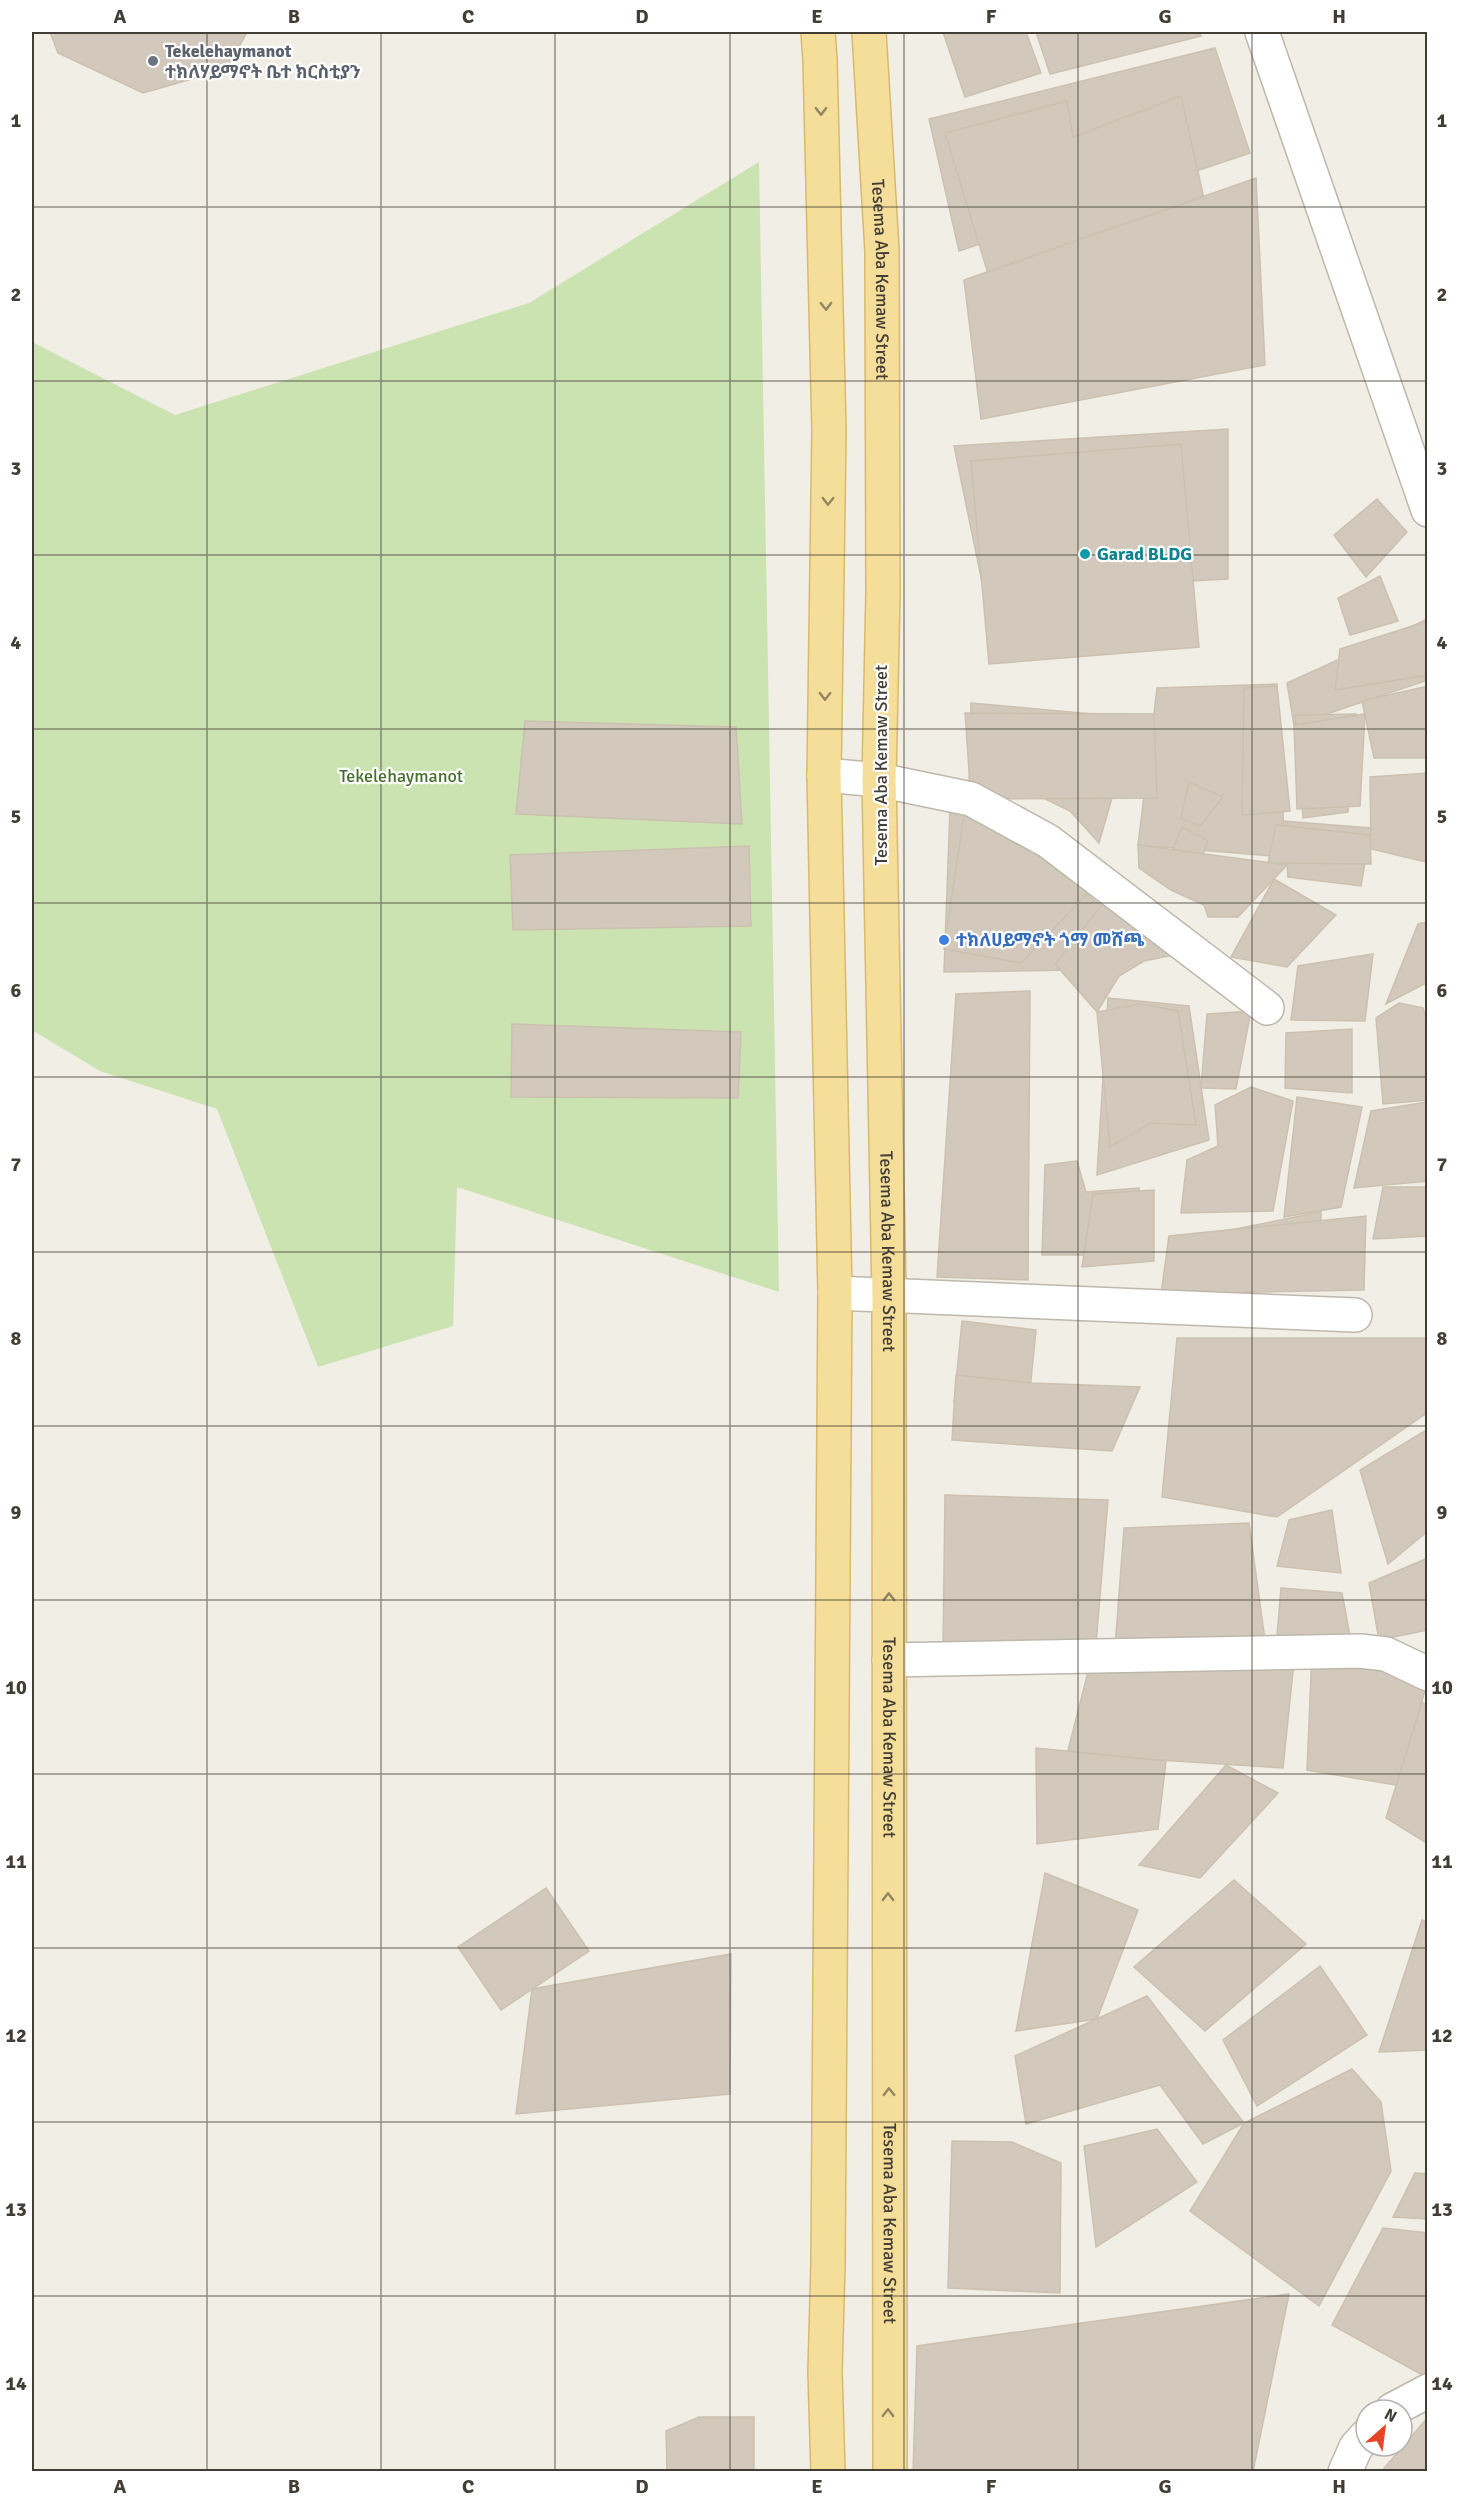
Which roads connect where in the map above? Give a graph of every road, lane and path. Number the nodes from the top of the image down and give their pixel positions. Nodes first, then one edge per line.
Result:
1 (1263, 32) edge
2 (819, 46) edge
3 (871, 47) edge
4 (1428, 510) edge
5 (824, 775) junction
6 (879, 780) junction
7 (1267, 1008) dead end
8 (835, 1293) junction
9 (889, 1295) junction
10 (1355, 1315) dead end
11 (889, 1660) junction
12 (1428, 1674) edge
13 (1428, 2391) edge
14 (1414, 2398) edge
15 (1354, 2452) edge
16 (828, 2472) edge
17 (890, 2472) edge
18 (1345, 2472) edge

1 - 4 street
2 - 3 main road
2 -> 5 main road
3 - 6 main road, Tesema Aba Kemaw Street
5 - 6 street
5 - 8 main road
6 - 7 street
6 - 9 main road, Tesema Aba Kemaw Street
8 - 9 street
8 - 16 main road
9 - 10 street
11 -> 9 main road, Tesema Aba Kemaw Street
11 - 12 street
17 -> 11 main road, Tesema Aba Kemaw Street
13 - 14 street
15 - 18 street

